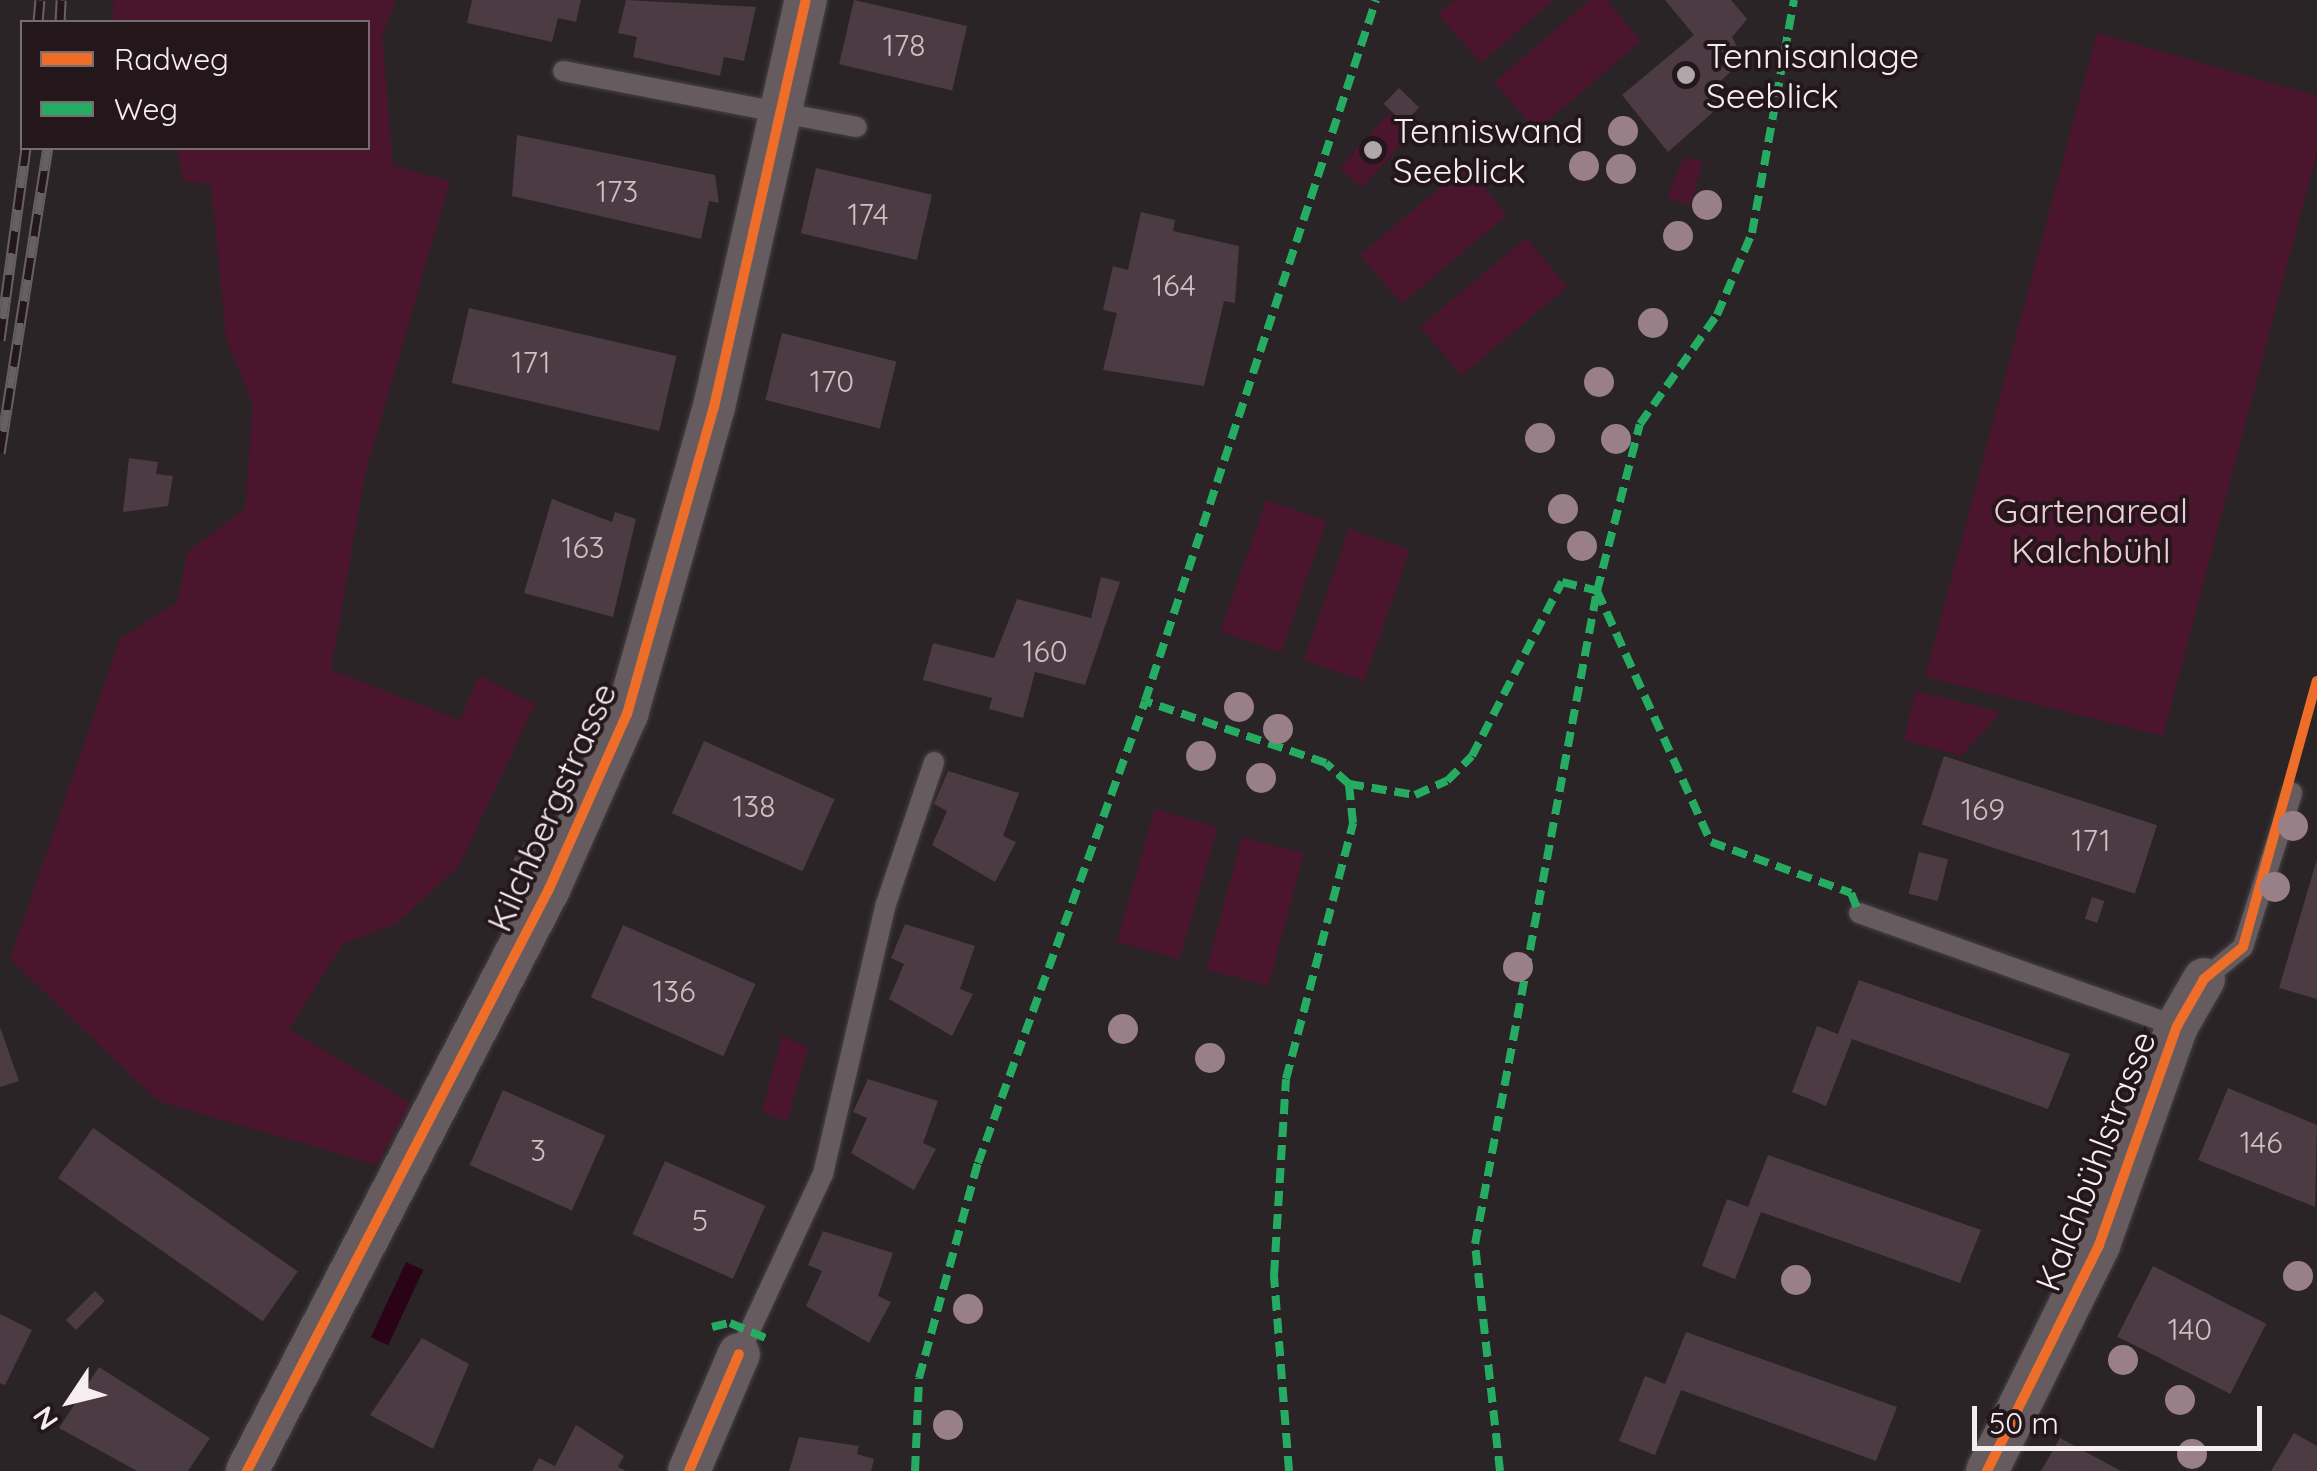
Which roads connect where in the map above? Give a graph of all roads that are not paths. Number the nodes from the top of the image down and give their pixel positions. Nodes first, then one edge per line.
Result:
1 (806, 0) edge
2 (563, 71) dead end
3 (780, 117) junction
4 (858, 127) dead end
5 (934, 762) dead end
6 (2292, 793) dead end
7 (1859, 913) dead end
8 (2204, 979) joint
9 (2177, 1026) junction
10 (739, 1354) joint
11 (247, 1471) edge
12 (688, 1471) edge
13 (1986, 1471) edge

1 - 3 street, Kilchbergstrasse
2 - 3 lane
3 - 4 lane
3 - 11 street, Kilchbergstrasse
5 - 10 lane
6 - 8 lane
7 - 9 lane
8 - 9 street, Kalchbühlstrasse
9 - 13 street, Kalchbühlstrasse
10 - 12 street

